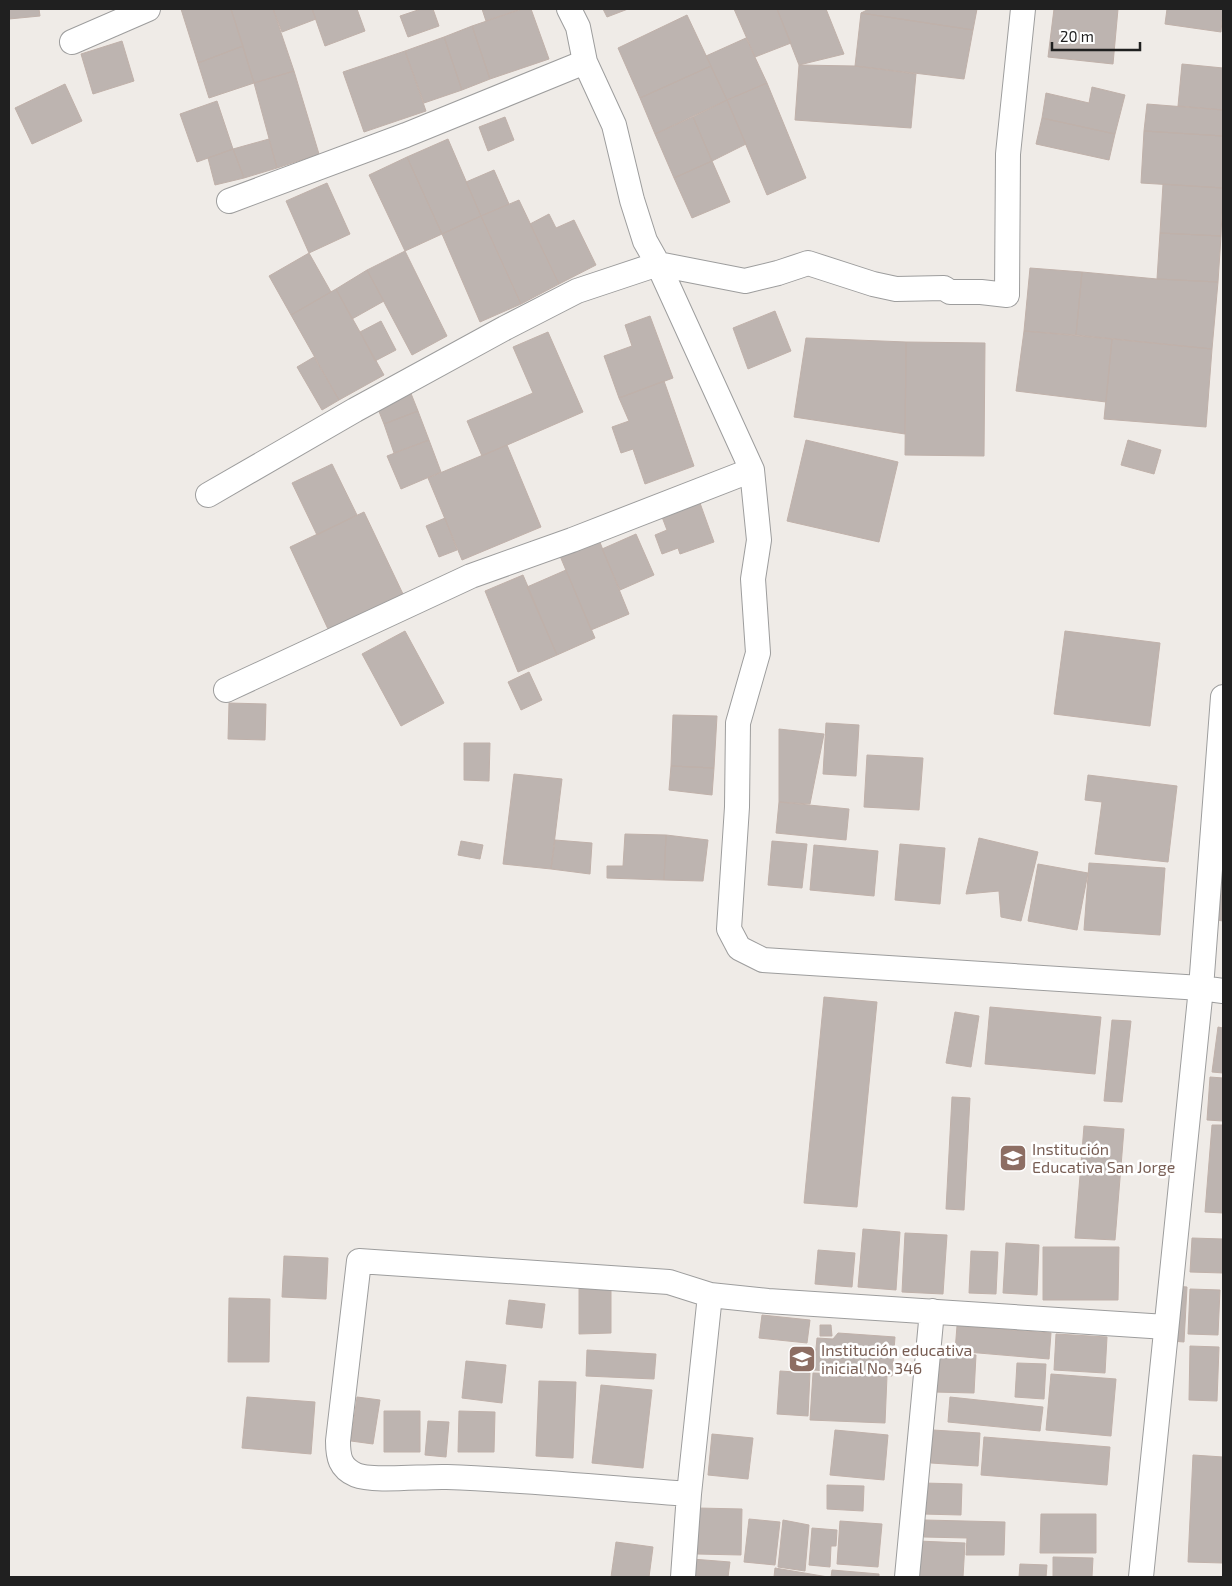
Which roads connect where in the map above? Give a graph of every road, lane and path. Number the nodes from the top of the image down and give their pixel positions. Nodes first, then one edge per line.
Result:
1 (148, 9) edge
2 (568, 9) edge
3 (1023, 9) edge
4 (72, 42) dead end
5 (585, 62) junction
6 (229, 200) dead end
7 (658, 264) junction
8 (752, 470) junction
9 (208, 495) dead end
10 (226, 690) dead end
11 (1223, 697) edge
12 (1212, 989) edge
13 (710, 1295) junction
14 (932, 1311) junction
15 (1166, 1327) junction
16 (689, 1494) junction
17 (683, 1577) edge
18 (907, 1577) edge
19 (1141, 1577) edge

1 - 4 street
2 - 5 street
3 - 7 street
5 - 6 street
5 - 7 street
7 - 8 street
7 - 9 street
8 - 10 street
8 - 12 street
11 - 12 street
12 - 15 street
13 - 14 street
13 - 16 street
13 - 16 street
14 - 15 street
14 - 18 street
15 - 19 street
16 - 17 street

